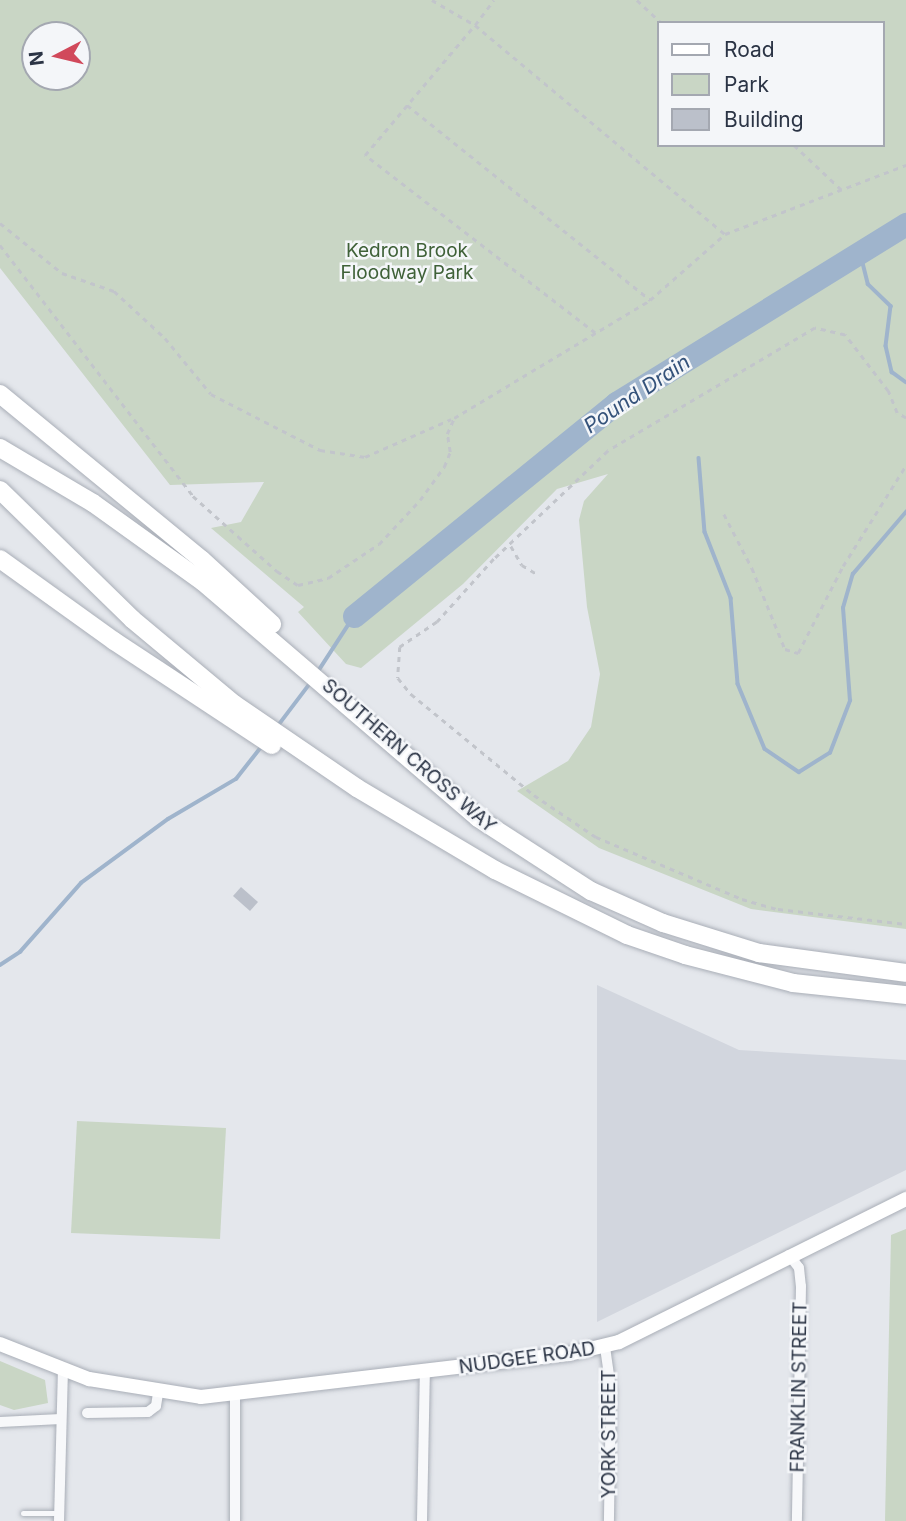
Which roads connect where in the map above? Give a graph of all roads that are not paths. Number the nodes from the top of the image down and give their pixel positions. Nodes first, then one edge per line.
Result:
1 (0, 394) edge
2 (0, 448) edge
3 (0, 490) edge
4 (0, 559) edge
5 (290, 647) junction
6 (255, 726) junction
7 (906, 973) edge
8 (906, 995) edge
9 (906, 1199) edge
10 (789, 1255) junction
11 (0, 1344) edge
12 (605, 1347) junction
13 (63, 1371) junction
14 (425, 1371) junction
15 (158, 1394) junction
16 (234, 1395) junction
17 (87, 1413) dead end
18 (61, 1419) junction
19 (0, 1422) edge
20 (23, 1513) dead end
21 (59, 1517) edge
22 (235, 1521) edge
23 (422, 1521) edge
24 (609, 1521) edge
25 (797, 1521) edge

1 - 5 highway
2 - 5 highway
3 - 6 highway
4 - 6 highway
5 - 7 highway, SOUTHERN CROSS WAY
6 - 8 highway, SOUTHERN CROSS WAY
9 - 10 main road, NUDGEE ROAD
10 - 12 main road, NUDGEE ROAD
10 - 25 street, FRANKLIN STREET
11 - 13 main road, NUDGEE ROAD
12 - 14 main road, NUDGEE ROAD
12 - 24 street, YORK STREET
13 - 15 main road, NUDGEE ROAD
13 - 18 street
14 - 16 main road, NUDGEE ROAD
14 - 23 street
15 - 16 main road, NUDGEE ROAD
15 - 17 street
16 - 22 street
18 - 19 street
18 - 21 street
20 - 21 lane

